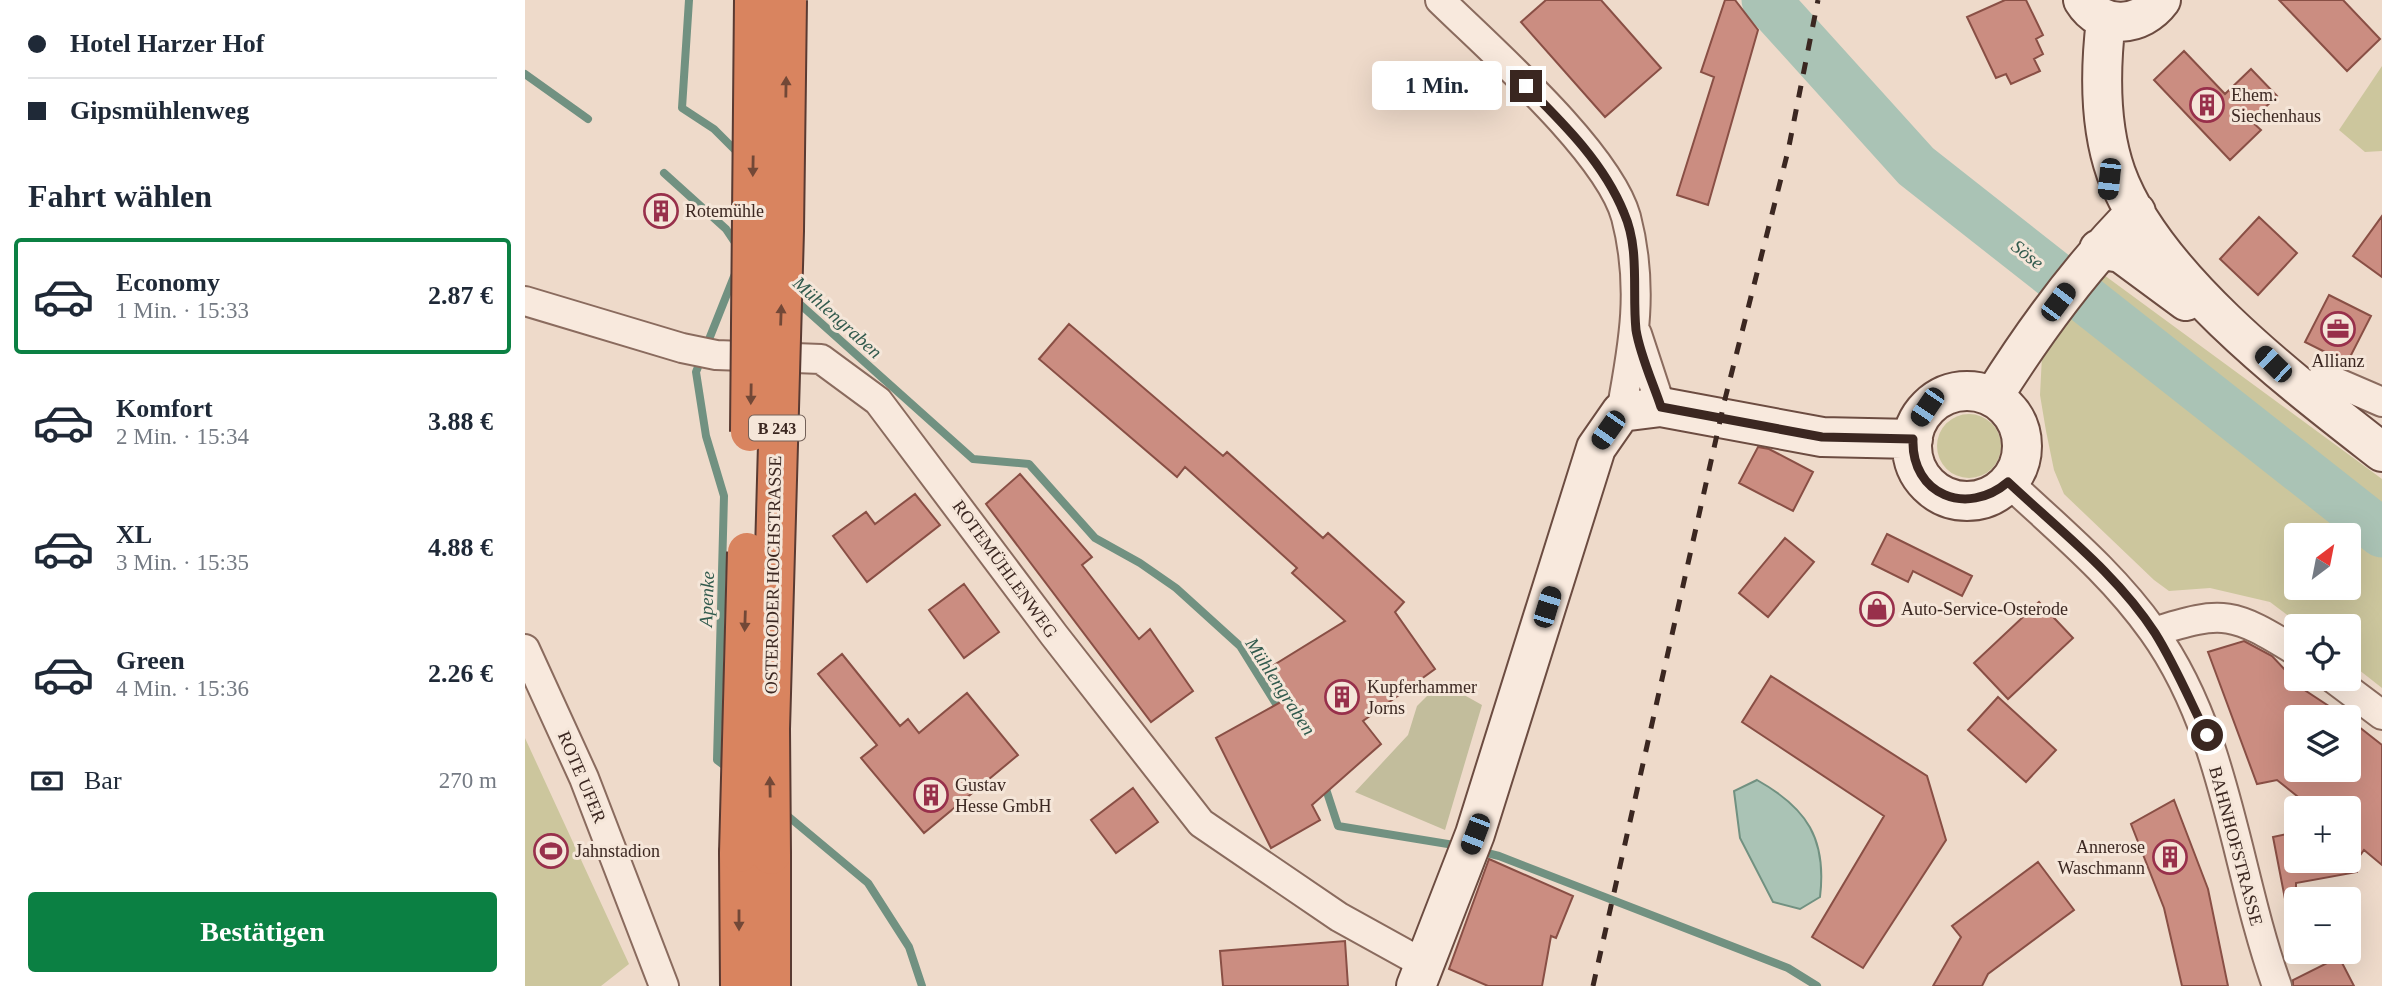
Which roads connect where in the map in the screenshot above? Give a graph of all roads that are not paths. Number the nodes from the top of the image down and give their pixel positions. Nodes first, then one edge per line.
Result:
1 (754, 0) edge
2 (787, 0) edge
3 (1440, 0) edge
4 (2161, 0) edge
5 (2094, 10) edge
6 (2111, 158) junction
7 (2136, 212) junction
8 (2095, 253) junction
9 (525, 301) edge
10 (1636, 331) junction
11 (2242, 335) junction
12 (2307, 393) junction
13 (1993, 397) junction
14 (2382, 402) edge
15 (1661, 407) junction
16 (1621, 412) junction
17 (1913, 439) junction
18 (2382, 452) edge
19 (2008, 482) junction
20 (2154, 632) junction
21 (2284, 644) edge
22 (525, 649) edge
23 (2350, 691) edge
24 (2382, 715) edge
25 (755, 854) junction
26 (1420, 975) edge
27 (664, 986) edge
28 (740, 986) edge
29 (771, 986) edge
30 (2277, 986) edge

1 -> 25 highway, OSTERODER HOCHSTRASSE / B 243, bridge
25 -> 2 highway, OSTERODER HOCHSTRASSE / B 243, bridge
3 - 10 street
4 - 5 street
5 - 6 street
6 - 7 street
6 - 8 street
7 - 8 street
7 - 11 street
8 - 11 street
8 - 13 street
9 - 26 street, ROTEMÜHLENWEG
10 - 15 street
10 - 16 street
11 - 12 street
12 - 14 street
12 - 18 street
13 - 17 street
13 - 19 street
15 - 16 street
15 - 17 street
16 - 26 street
17 - 19 street
19 - 20 street, BAHNHOFSTRASSE
20 - 21 street
20 - 30 street, BAHNHOFSTRASSE
22 - 27 street, ROTE UFER
23 - 24 street
25 -> 28 highway, B 243
25 - 29 highway, B 243

